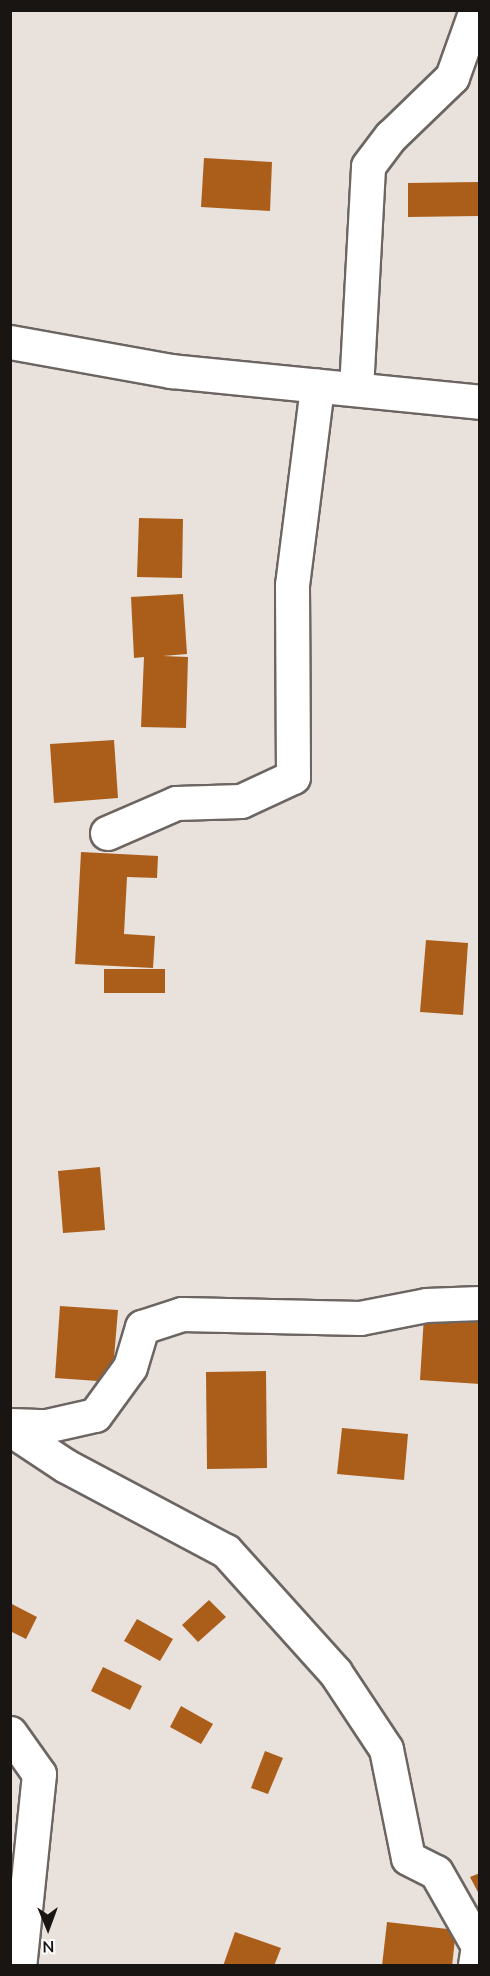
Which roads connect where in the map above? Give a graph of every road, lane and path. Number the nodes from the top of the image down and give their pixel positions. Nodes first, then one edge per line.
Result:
1 (476, 10) edge
2 (10, 342) edge
3 (317, 386) junction
4 (356, 389) junction
5 (480, 402) edge
6 (107, 833) dead end
7 (480, 1303) edge
8 (10, 1427) edge
9 (10, 1733) edge
10 (19, 1965) edge
11 (475, 1965) edge

1 - 4 street
2 - 3 street
3 - 4 street
3 - 6 street
4 - 5 street
7 - 8 street
8 - 11 street
9 - 10 street

